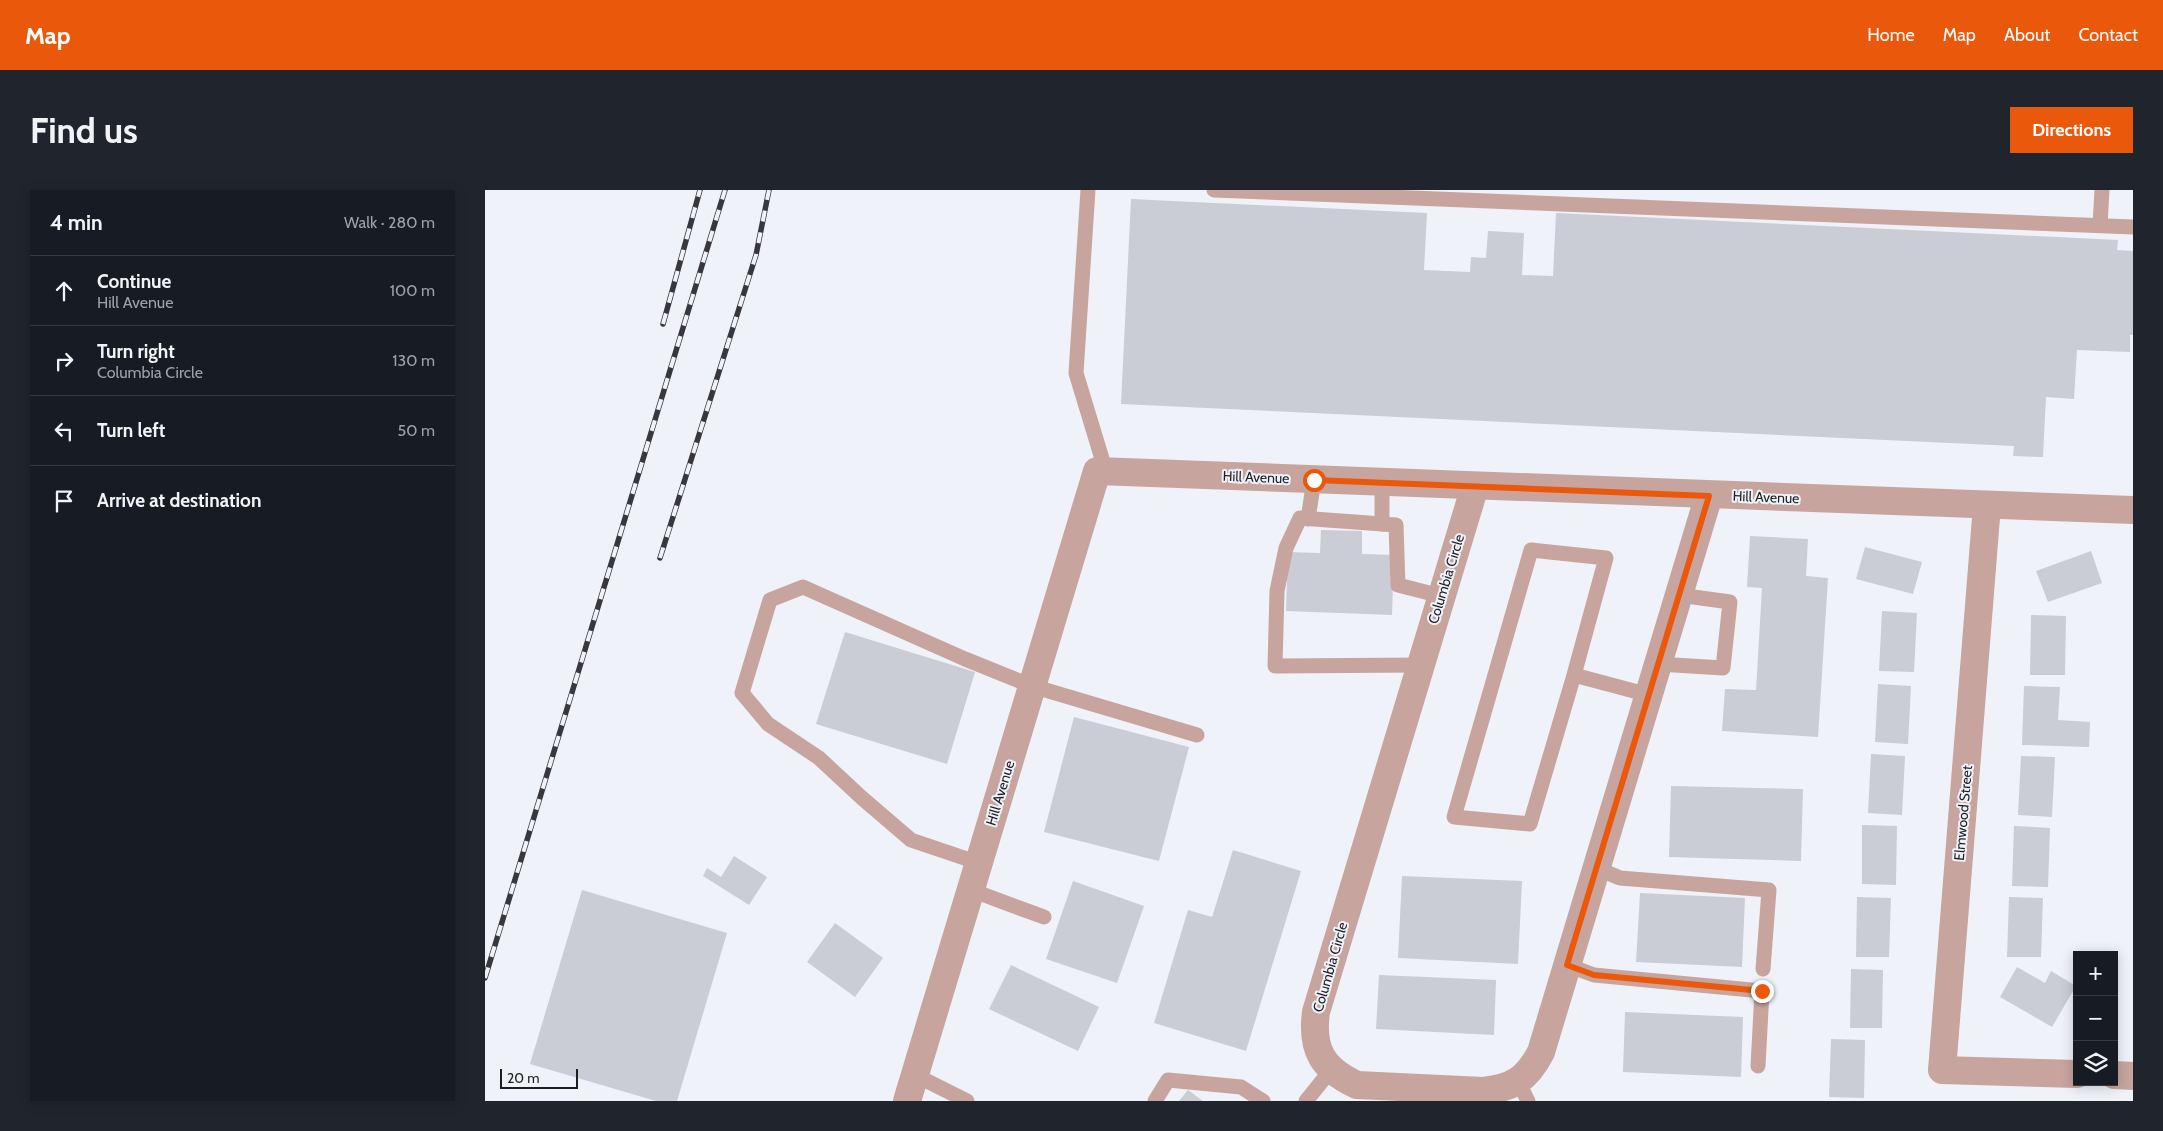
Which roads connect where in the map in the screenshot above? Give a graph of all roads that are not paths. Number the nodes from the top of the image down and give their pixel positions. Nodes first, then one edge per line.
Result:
1 (1088, 190) edge
2 (1214, 190) edge
3 (2102, 190) edge
4 (2100, 226) junction
5 (2133, 227) edge
6 (1106, 472) junction
7 (1314, 480) junction
8 (1382, 482) junction
9 (1475, 486) junction
10 (1709, 496) junction
11 (1987, 505) junction
12 (2133, 510) edge
13 (1308, 519) junction
14 (1381, 524) junction
15 (1679, 595) junction
16 (1441, 596) junction
17 (1658, 664) junction
18 (1421, 665) junction
19 (1575, 675) junction
20 (1032, 686) junction
21 (1649, 695) junction
22 (1197, 735) dead end
23 (979, 863) junction
24 (1596, 868) junction
25 (971, 890) junction
26 (1044, 917) dead end
27 (1567, 965) junction
28 (1763, 969) dead end
29 (1758, 1066) dead end
30 (1331, 1070) junction
31 (2073, 1074) edge
32 (915, 1075) junction
33 (2118, 1075) edge
34 (2133, 1076) edge
35 (1523, 1091) edge
36 (907, 1101) edge
37 (967, 1101) edge
38 (1155, 1101) edge
39 (1263, 1101) edge
40 (1306, 1101) edge

1 - 6 lane
2 - 4 lane
3 - 4 lane
4 - 5 lane
6 - 7 street, Hill Avenue
6 - 20 street, Hill Avenue
7 - 8 street, Hill Avenue
7 - 13 lane
8 - 9 street, Hill Avenue
8 - 14 lane
9 - 10 street, Hill Avenue
9 - 16 street, Columbia Circle
10 - 11 street, Hill Avenue
10 - 15 street, Columbia Circle
11 - 12 street, Hill Avenue
11 - 31 street, Elmwood Street
13 - 14 lane
13 - 18 lane
14 - 16 lane
15 - 17 street, Columbia Circle
15 - 17 lane
16 - 18 street, Columbia Circle
17 - 21 street, Columbia Circle
18 - 30 street, Columbia Circle
19 - 19 lane
19 - 21 lane
20 - 22 lane
20 - 23 street, Hill Avenue
20 - 23 lane
21 - 24 street, Columbia Circle
23 - 25 street, Hill Avenue
24 - 27 street, Columbia Circle
24 - 28 lane
25 - 26 lane
25 - 32 street, Hill Avenue
27 - 29 lane
27 - 35 street, Columbia Circle
30 - 35 street, Columbia Circle
30 - 40 lane
32 - 36 street, Hill Avenue
32 - 37 lane
33 - 34 street
38 - 39 lane

